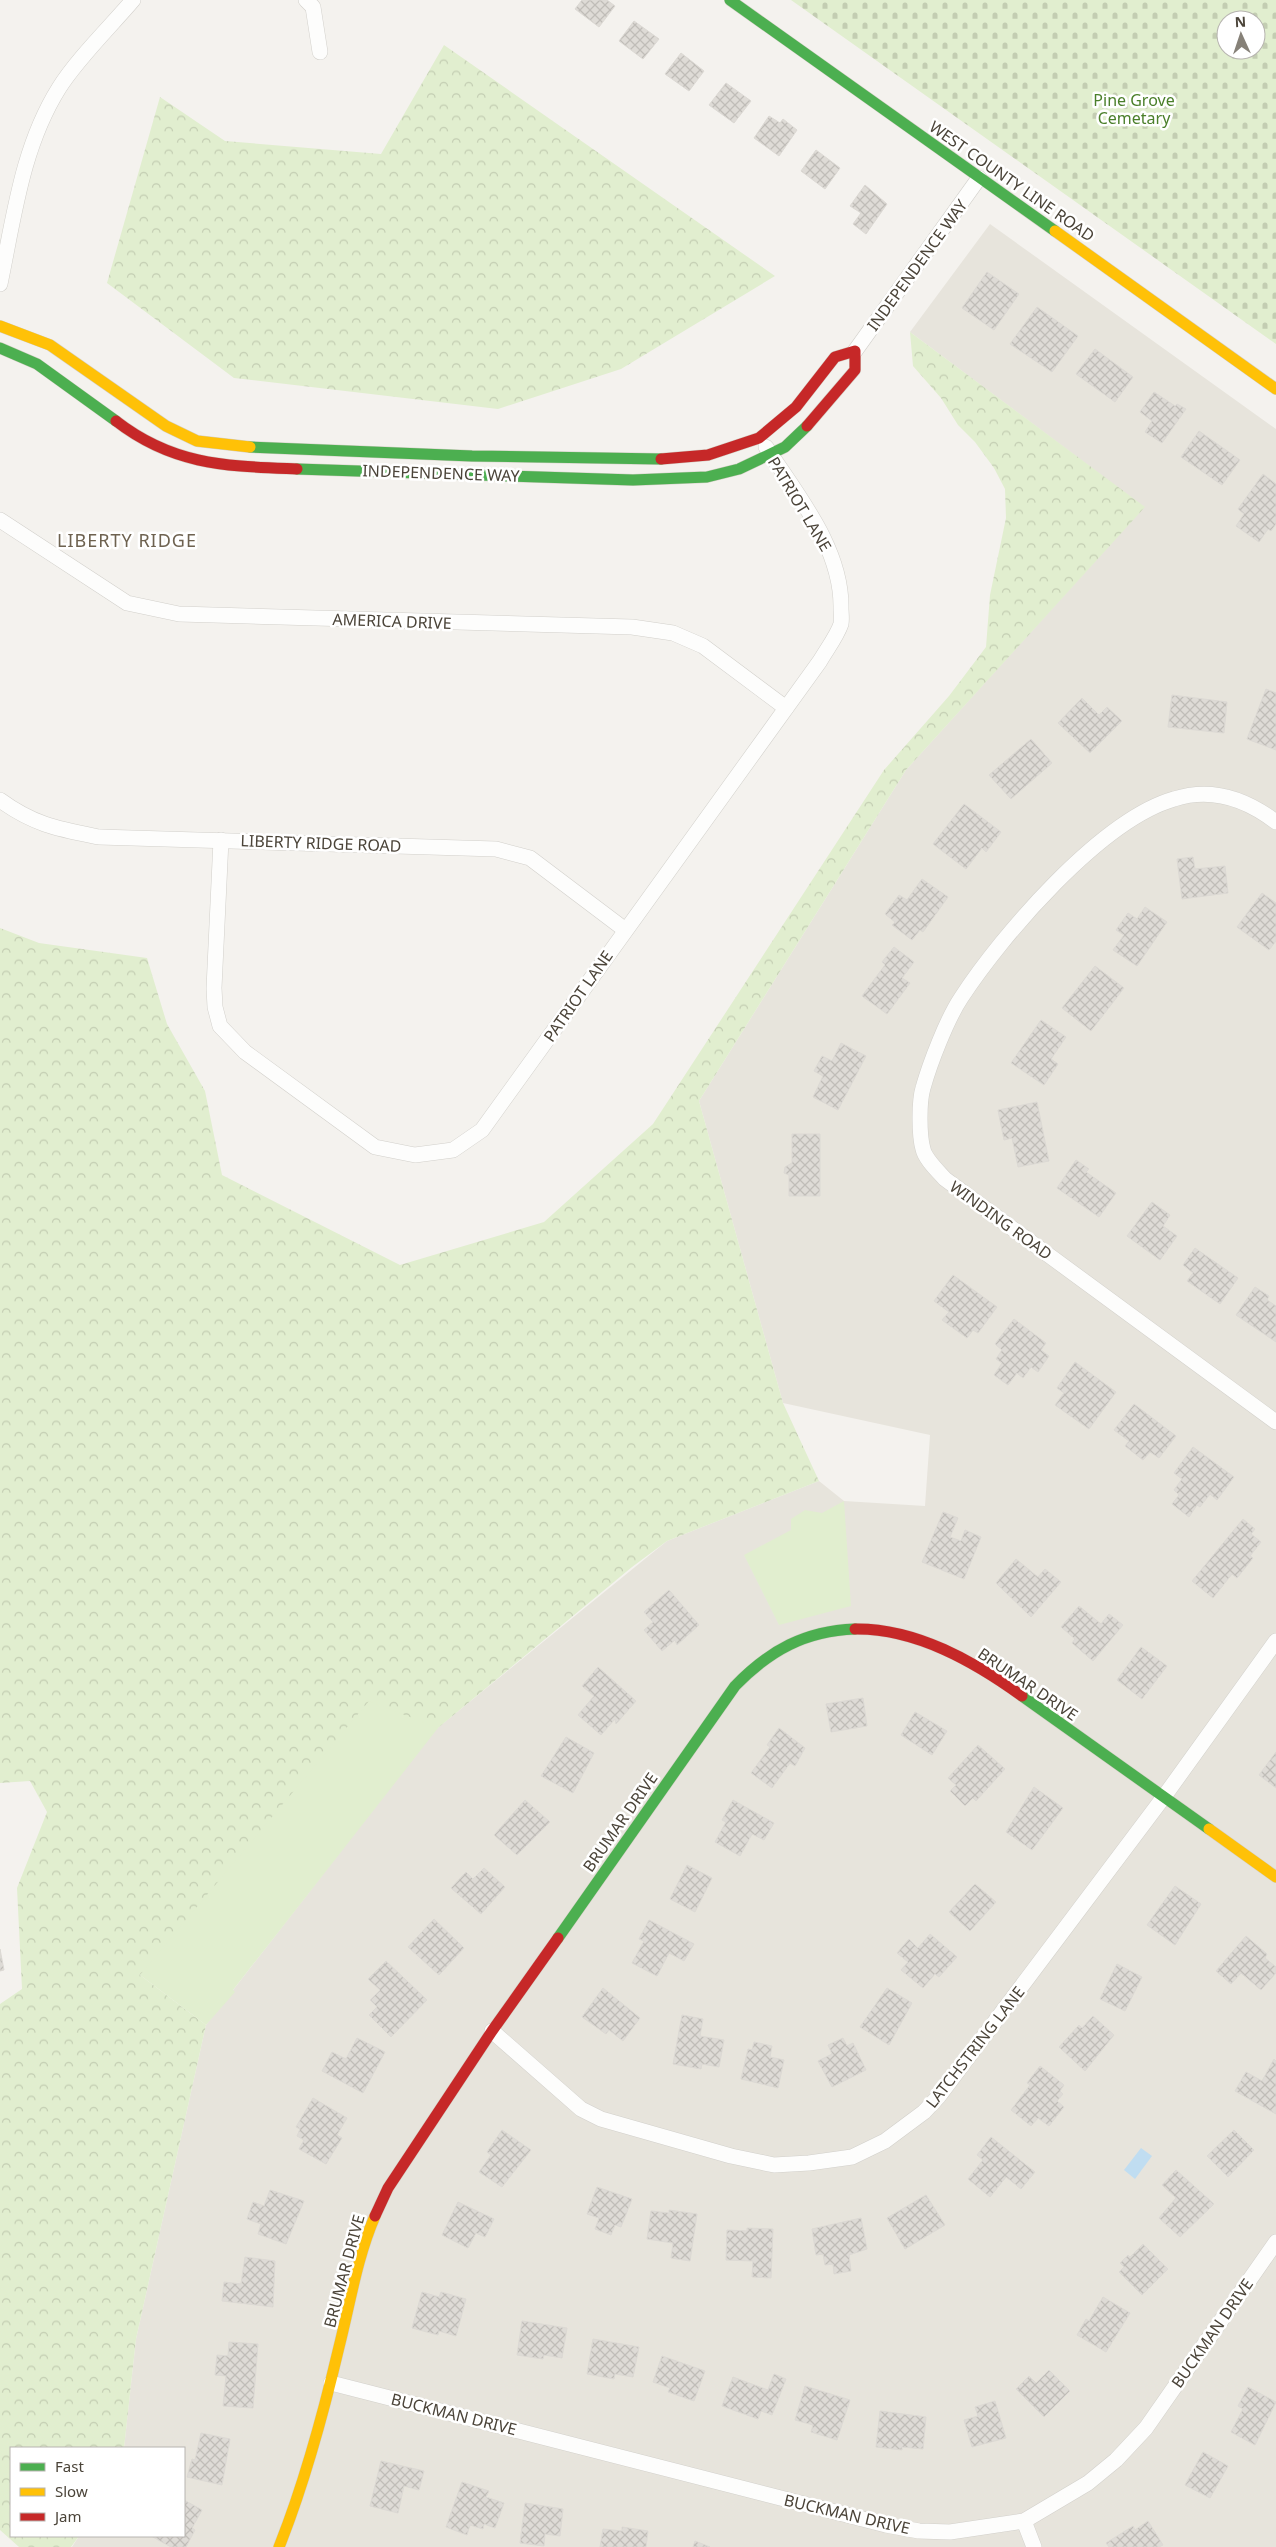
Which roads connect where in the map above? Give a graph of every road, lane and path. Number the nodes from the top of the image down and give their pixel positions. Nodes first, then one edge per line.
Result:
1 (133, 0) edge
2 (306, 0) edge
3 (730, 0) edge
4 (320, 52) dead end
5 (979, 178) junction
6 (0, 284) edge
7 (0, 326) edge
8 (0, 348) edge
9 (855, 351) junction
10 (1276, 389) edge
11 (759, 438) junction
12 (771, 456) junction
13 (0, 520) edge
14 (786, 708) junction
15 (0, 800) edge
16 (1276, 822) edge
17 (221, 840) junction
18 (624, 929) junction
19 (1276, 1422) edge
20 (1276, 1641) edge
21 (1163, 1798) junction
22 (1276, 1877) edge
23 (492, 2031) junction
24 (1276, 2242) edge
25 (331, 2383) junction
26 (1024, 2521) junction
27 (279, 2547) edge
28 (1034, 2547) edge

1 - 6 street
2 - 4 street
3 - 5 street, WEST COUNTY LINE ROAD
5 - 9 street, INDEPENDENCE WAY
5 - 10 street, WEST COUNTY LINE ROAD
7 - 11 street, INDEPENDENCE WAY
8 - 12 street, INDEPENDENCE WAY
9 - 11 street, INDEPENDENCE WAY
9 - 12 street, INDEPENDENCE WAY
11 - 12 street, PATRIOT LANE
12 - 14 street, PATRIOT LANE
13 - 14 street, AMERICA DRIVE
14 - 18 street, PATRIOT LANE
15 - 17 street, LIBERTY RIDGE ROAD
16 - 19 street, WINDING ROAD
17 - 18 street, LIBERTY RIDGE ROAD
17 - 18 street, PATRIOT LANE
20 - 21 street, LATCHSTRING LANE
21 - 22 street, BRUMAR DRIVE
21 - 23 street, LATCHSTRING LANE
21 - 23 street, BRUMAR DRIVE
23 - 25 street, BRUMAR DRIVE
24 - 26 street, BUCKMAN DRIVE
25 - 26 street, BUCKMAN DRIVE
25 - 27 street, BRUMAR DRIVE
26 - 28 street

